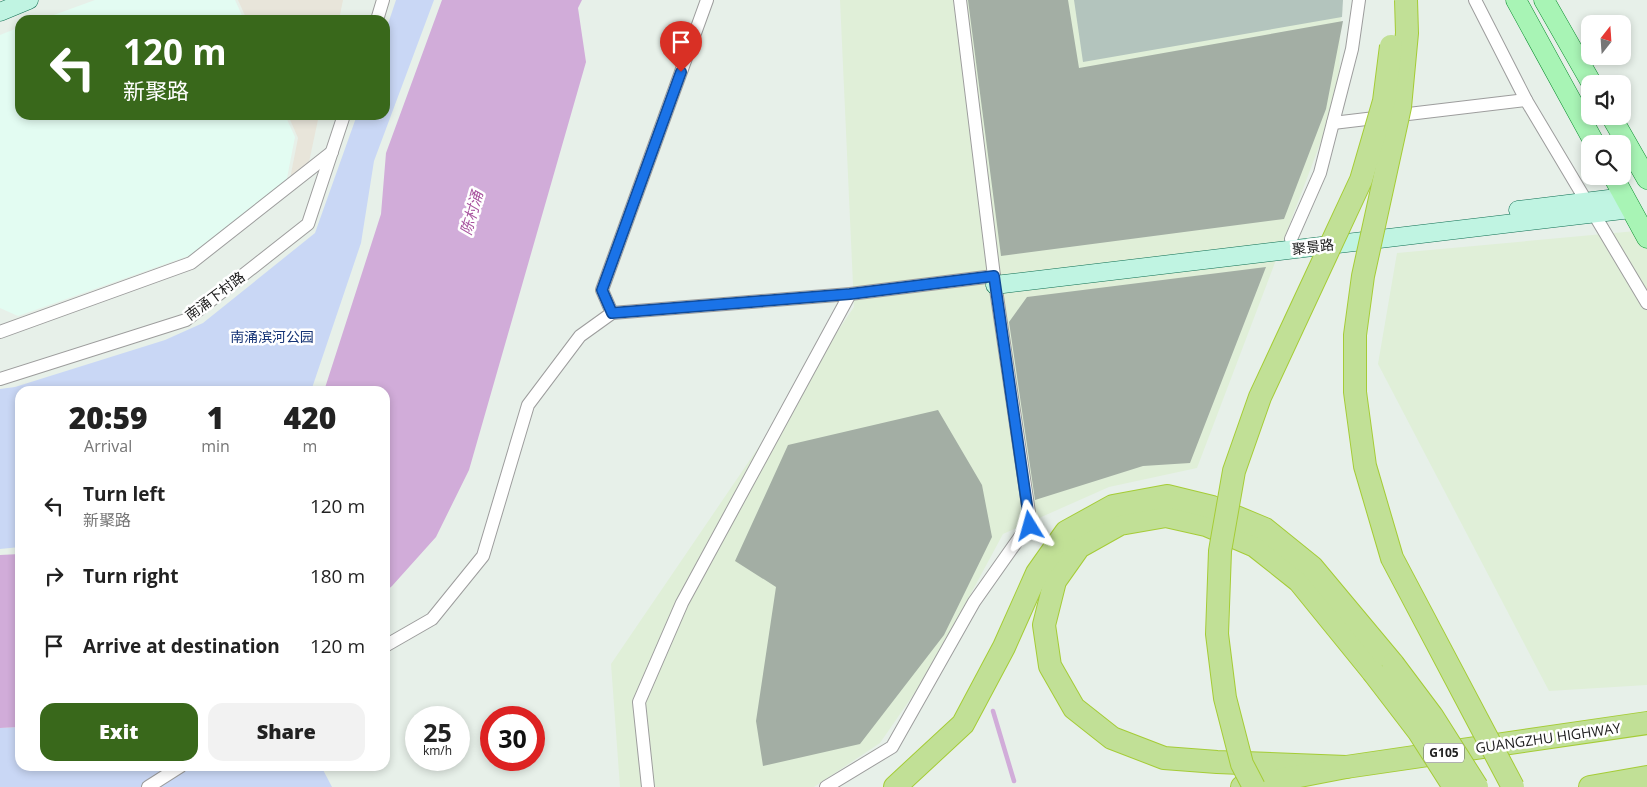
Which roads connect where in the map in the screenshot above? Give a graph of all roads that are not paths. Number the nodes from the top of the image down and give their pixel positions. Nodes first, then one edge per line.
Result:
1 (29, 0) edge
2 (383, 0) edge
3 (707, 0) edge
4 (960, 0) edge
5 (1359, 0) edge
6 (1392, 0) edge
7 (1406, 0) edge
8 (1476, 0) edge
9 (1516, 0) edge
10 (1544, 0) edge
11 (0, 12) edge
12 (378, 15) edge
13 (1587, 75) edge
14 (1526, 100) junction
15 (342, 120) edge
16 (1333, 123) junction
17 (1616, 125) edge
18 (1590, 135) edge
19 (332, 152) junction
20 (1647, 179) edge
21 (1618, 185) edge
22 (1628, 203) junction
23 (1590, 208) junction
24 (1647, 238) edge
25 (1291, 239) junction
26 (994, 281) junction
27 (850, 294) junction
28 (1647, 303) edge
29 (612, 313) junction
30 (0, 332) edge
31 (0, 379) edge
32 (390, 643) edge
33 (1383, 668) junction
34 (1647, 723) edge
35 (1346, 767) junction
36 (173, 771) edge
37 (1647, 777) edge
38 (148, 787) edge
39 (648, 787) edge
40 (826, 787) edge
41 (895, 787) edge
42 (1242, 787) edge
43 (1254, 787) edge
44 (1454, 787) edge
45 (1477, 787) edge
46 (1513, 787) edge
47 (1590, 787) edge

1 - 11 street
2 - 12 street
3 - 29 street
4 - 26 street
5 - 16 street
6 - 43 highway, bridge
7 - 46 highway, bridge
8 - 14 street
9 - 18 main road
10 - 13 main road
14 - 16 street
14 - 23 street
15 - 19 street, 南涌下村路
16 - 25 street
17 - 20 main road
19 - 30 street
19 - 31 street, 南涌下村路
21 - 22 main road
22 - 23 street, 聚景路
22 - 24 main road
23 - 25 street, 聚景路
23 - 26 street, 聚景路
23 - 28 street
25 - 26 street, 聚景路
26 - 27 street
26 - 40 street
27 - 29 street
27 - 39 street
29 - 32 street
33 - 35 highway
33 - 41 highway
33 - 44 highway, bridge
33 - 45 highway, bridge
34 - 35 highway, GUANGZHU HIGHWAY / G105
35 - 42 highway, GUANGZHU HIGHWAY / G105
36 - 38 street
37 - 47 highway

